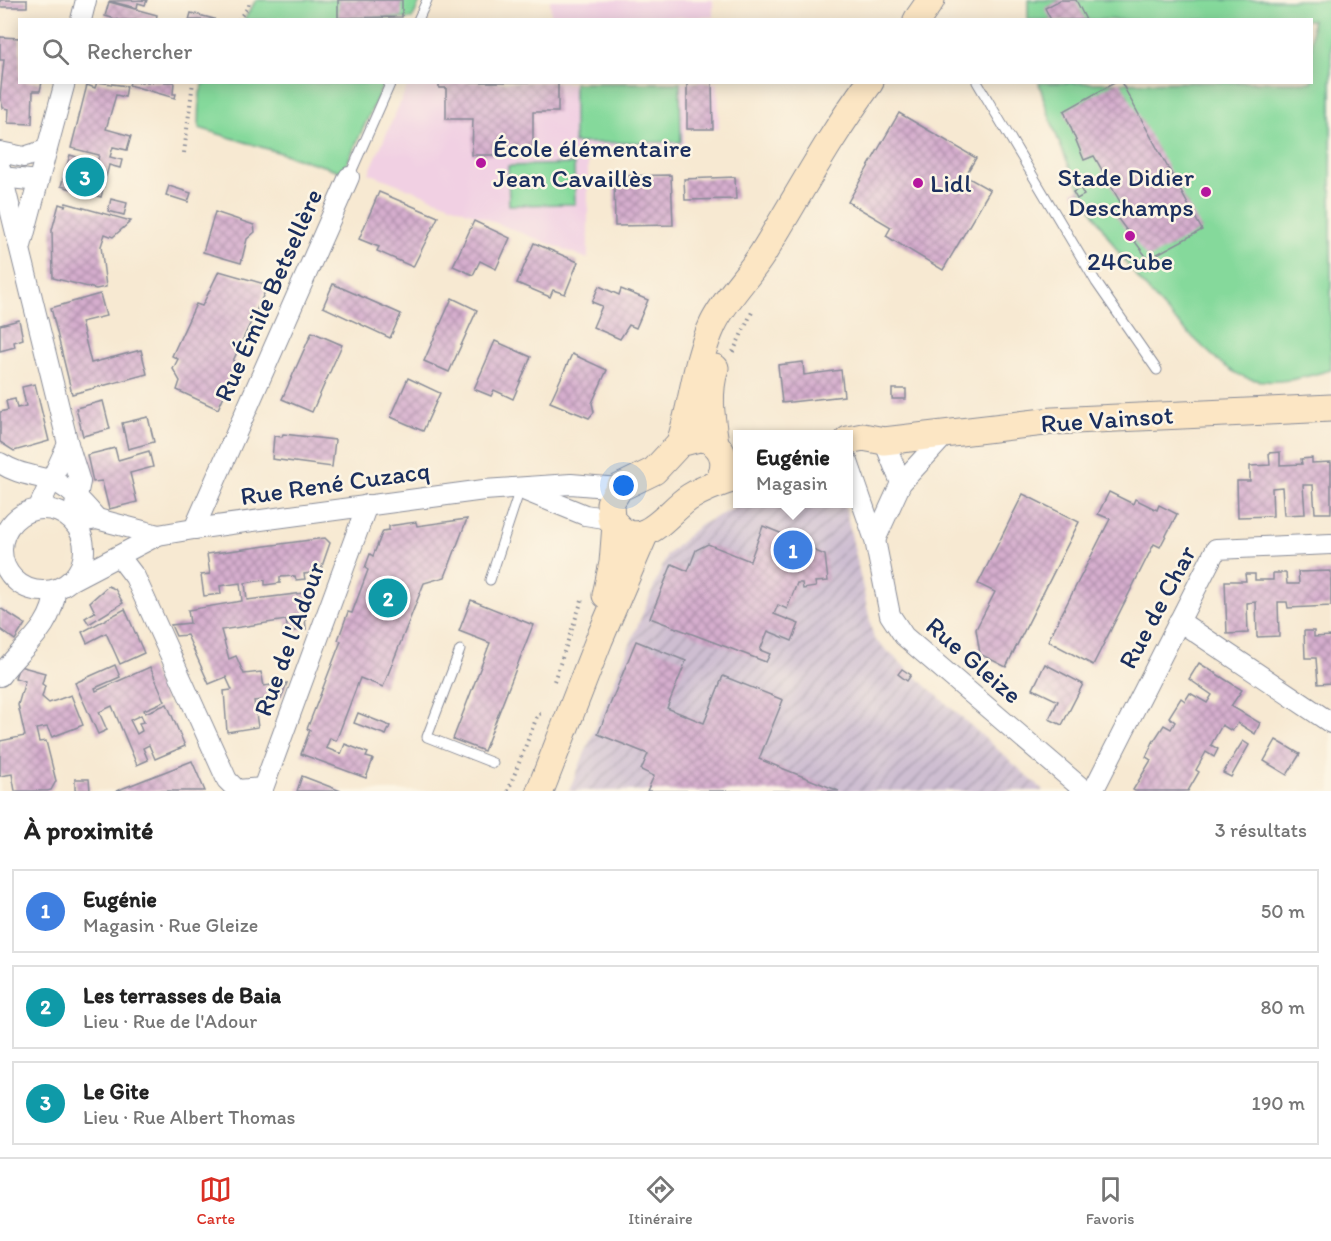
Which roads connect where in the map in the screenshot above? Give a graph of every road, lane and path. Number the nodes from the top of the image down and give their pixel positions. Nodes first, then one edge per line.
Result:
1 (86, 0) edge
2 (250, 0) edge
3 (427, 0) edge
4 (82, 18) edge
5 (240, 18) edge
6 (419, 18) edge
7 (64, 84) edge
8 (193, 84) edge
9 (390, 84) edge
10 (869, 84) edge
11 (978, 84) edge
12 (46, 150) junction
13 (0, 152) edge
14 (184, 153) dead end
15 (2, 176) edge
16 (349, 177) joint
17 (38, 181) junction
18 (21, 248) junction
19 (755, 265) junction
20 (1157, 370) dead end
21 (1331, 408) edge
22 (946, 434) junction
23 (853, 439) edge
24 (884, 441) junction
25 (680, 443) junction
26 (68, 444) junction
27 (725, 449) edge
28 (853, 453) edge
29 (0, 462) edge
30 (853, 474) edge
31 (51, 480) junction
32 (727, 480) edge
33 (901, 483) junction
34 (619, 488) junction
35 (520, 489) junction
36 (78, 498) junction
37 (367, 505) junction
38 (38, 509) junction
39 (97, 519) junction
40 (73, 521) junction
41 (613, 522) junction
42 (194, 529) junction
43 (645, 533) junction
44 (158, 535) junction
45 (3, 536) edge
46 (875, 540) junction
47 (1331, 544) edge
48 (119, 556) junction
49 (8, 580) edge
50 (72, 580) junction
51 (490, 580) dead end
52 (55, 590) junction
53 (584, 592) dead end
54 (1179, 621) junction
55 (598, 640) junction
56 (460, 650) dead end
57 (0, 676) edge
58 (551, 691) dead end
59 (547, 702) dead end
60 (1328, 719) edge
61 (492, 763) dead end
62 (262, 789) edge
63 (508, 791) edge
64 (540, 791) edge
65 (1085, 791) edge
66 (1094, 791) edge

1 - 4 street
2 - 5 path
3 - 6 lane
7 - 12 street
8 - 14 path
9 - 16 lane, Rue Émile Betsellère
10 - 19 main road
11 - 20 lane
12 - 13 street
12 - 17 street
15 - 17 street
15 - 18 street
16 - 42 street, Rue Émile Betsellère
17 - 18 street
18 - 26 street
19 - 25 main road
19 - 27 main road
21 - 22 main road, Rue Vainsot
22 - 24 main road, Rue Vainsot
22 - 33 street
23 - 24 main road, Rue Vainsot
24 - 28 main road, Rue Vainsot
24 - 33 street
25 - 27 main road
25 - 34 main road
26 - 31 street
26 - 36 street
27 - 32 main road
29 - 31 street
30 - 46 street, Rue Gleize
31 - 36 street
31 - 38 street
32 - 43 main road
33 - 46 street
34 - 35 street, Rue René Cuzacq
34 - 41 main road
35 - 37 street, Rue René Cuzacq
35 - 41 street, Rue René Cuzacq
35 - 51 lane
36 - 39 street
36 - 40 street
37 - 42 street, Rue René Cuzacq
37 - 62 street, Rue de l'Adour
38 - 40 street
38 - 45 street
39 - 40 street, Rue René Cuzacq
39 - 44 street, Rue René Cuzacq
40 - 50 street
41 - 43 main road
41 - 55 main road
42 - 44 street, Rue René Cuzacq
43 - 55 main road
44 - 48 street, Rue René Cuzacq
45 - 49 street
46 - 65 street, Rue Gleize
47 - 54 street, Rue de Char
48 - 50 street, Rue René Cuzacq
48 - 62 street
49 - 52 street
50 - 52 street
52 - 57 street
53 - 58 path
54 - 60 street
54 - 66 street, Rue de Char
55 - 64 main road
56 - 61 lane
59 - 63 path

